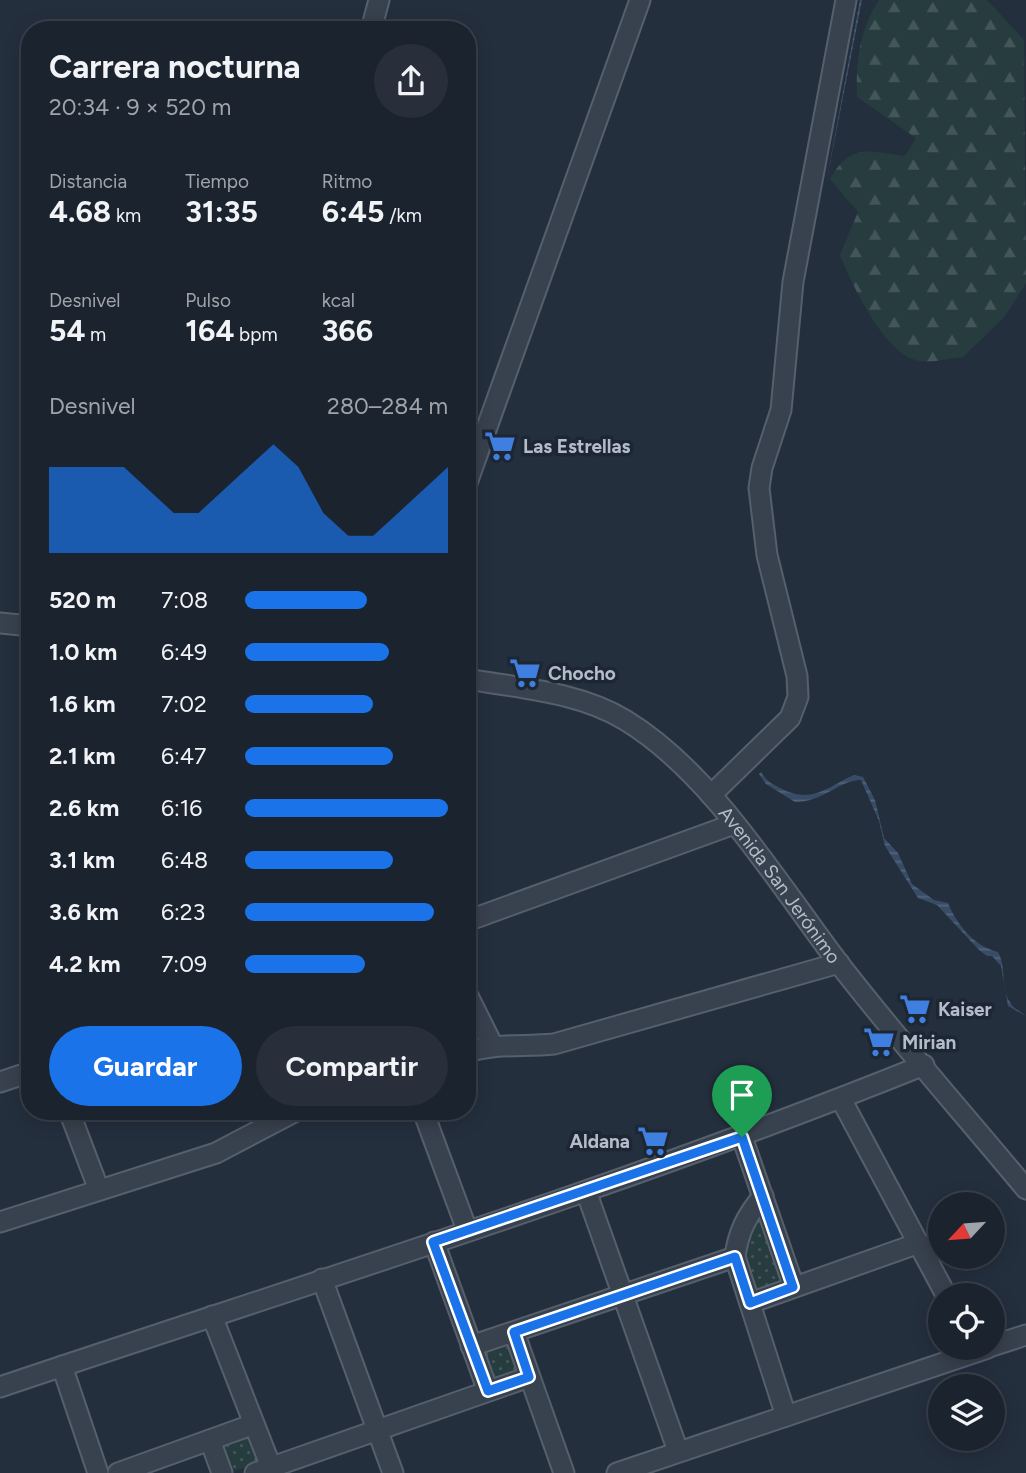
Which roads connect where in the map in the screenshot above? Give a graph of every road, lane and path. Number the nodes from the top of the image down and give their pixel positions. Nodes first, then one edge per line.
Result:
1 (379, 0) edge
2 (640, 0) edge
3 (846, 0) edge
4 (373, 21) edge
5 (476, 458) edge
6 (0, 623) edge
7 (21, 625) edge
8 (476, 681) edge
9 (710, 795) junction
10 (734, 824) junction
11 (476, 918) edge
12 (839, 963) junction
13 (476, 1012) edge
14 (492, 1044) junction
15 (476, 1049) edge
16 (924, 1065) junction
17 (21, 1075) edge
18 (0, 1082) edge
19 (841, 1099) junction
20 (72, 1120) edge
21 (279, 1120) edge
22 (426, 1120) edge
23 (742, 1137) junction
24 (1026, 1189) edge
25 (99, 1190) junction
26 (586, 1191) junction
27 (762, 1196) junction
28 (0, 1222) edge
29 (467, 1230) junction
30 (433, 1242) junction
31 (919, 1243) junction
32 (735, 1257) junction
33 (322, 1279) junction
34 (940, 1283) edge
35 (793, 1287) junction
36 (623, 1295) junction
37 (750, 1303) junction
38 (212, 1316) junction
39 (514, 1332) junction
40 (1026, 1335) edge
41 (1005, 1341) edge
42 (471, 1346) junction
43 (948, 1360) edge
44 (62, 1366) junction
45 (529, 1377) junction
46 (0, 1387) edge
47 (488, 1391) junction
48 (786, 1416) junction
49 (254, 1424) junction
50 (377, 1430) junction
51 (211, 1440) junction
52 (678, 1451) junction
53 (263, 1470) edge
54 (98, 1473) edge
55 (118, 1473) edge
56 (222, 1473) edge
57 (393, 1473) edge
58 (564, 1473) edge
59 (617, 1473) edge

1 - 4 street
2 - 5 street
3 - 9 street
6 - 7 street
8 - 9 street, Avenida San Jerónimo
9 - 10 street, Avenida San Jerónimo
10 - 11 street
10 - 12 street, Avenida San Jerónimo
12 - 14 street
12 - 16 street, Avenida San Jerónimo
13 - 14 street
14 - 15 street
16 - 19 street
16 - 24 street, Avenida San Jerónimo
17 - 18 street
19 - 23 street
19 - 31 street
20 - 25 street
21 - 25 street
22 - 29 street
23 - 26 street
23 - 27 street
25 - 28 street
26 - 29 street
26 - 36 street
27 - 32 street
27 - 35 street
29 - 30 street
30 - 33 street
30 - 42 street
31 - 34 street
31 - 35 street
32 - 36 street
32 - 37 street
33 - 38 street
33 - 50 street
35 - 37 street
36 - 39 street
36 - 52 street
37 - 48 street
38 - 44 street
38 - 49 street
39 - 42 street
39 - 45 street
40 - 41 street
42 - 47 street
43 - 48 street
44 - 46 street
44 - 54 street
45 - 47 street
45 - 58 street
47 - 50 street
48 - 52 street
49 - 51 street
49 - 53 street
50 - 53 street
50 - 57 street
51 - 55 street
51 - 56 street
52 - 59 street

